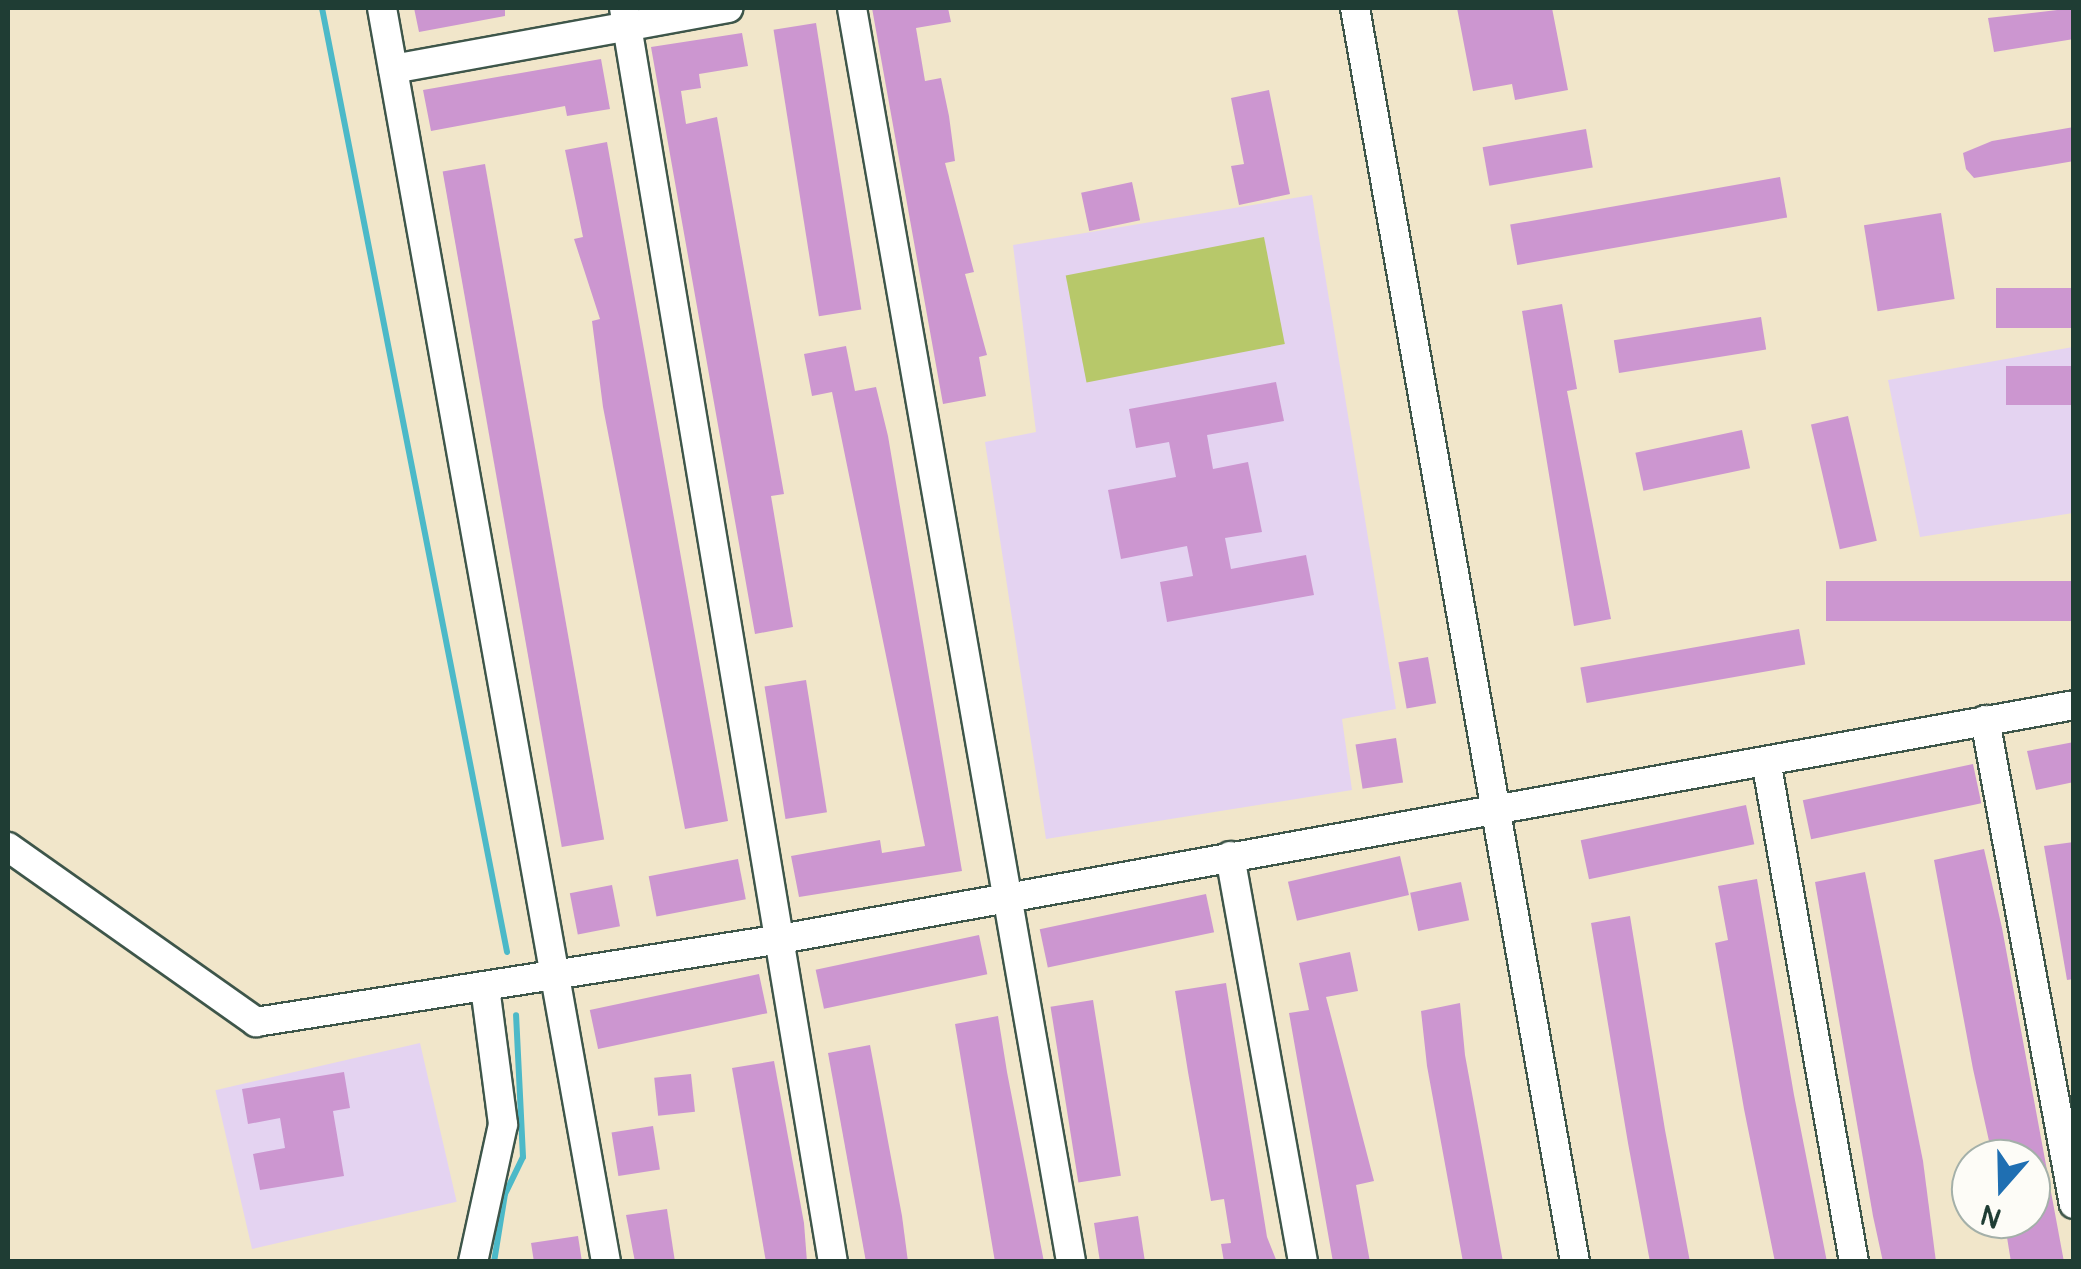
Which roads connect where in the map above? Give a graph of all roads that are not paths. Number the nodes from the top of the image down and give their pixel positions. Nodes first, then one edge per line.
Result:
1 (382, 8) edge
2 (728, 8) edge
3 (852, 8) edge
4 (1355, 8) edge
5 (625, 17) edge
6 (393, 70) junction
7 (2074, 705) edge
8 (1985, 720) junction
9 (1767, 766) junction
10 (1495, 813) junction
11 (8, 847) edge
12 (1230, 856) junction
13 (1005, 893) junction
14 (776, 940) junction
15 (557, 977) junction
16 (485, 988) junction
17 (2074, 1204) edge
18 (474, 1262) edge
19 (606, 1262) edge
20 (833, 1262) edge
21 (1070, 1262) edge
22 (1303, 1262) edge
23 (1575, 1262) edge
24 (1854, 1262) edge

1 - 6 street
2 - 5 street
3 - 13 street
4 - 10 street
5 - 6 street
5 - 14 street
6 - 15 street
7 - 8 street
8 - 9 street
8 - 17 street
9 - 10 street
9 - 24 street
10 - 12 street
10 - 23 street
11 - 16 street
12 - 13 street
12 - 22 street
13 - 14 street
13 - 21 street
14 - 15 street
14 - 20 street
15 - 16 street
15 - 19 street
16 - 18 street

